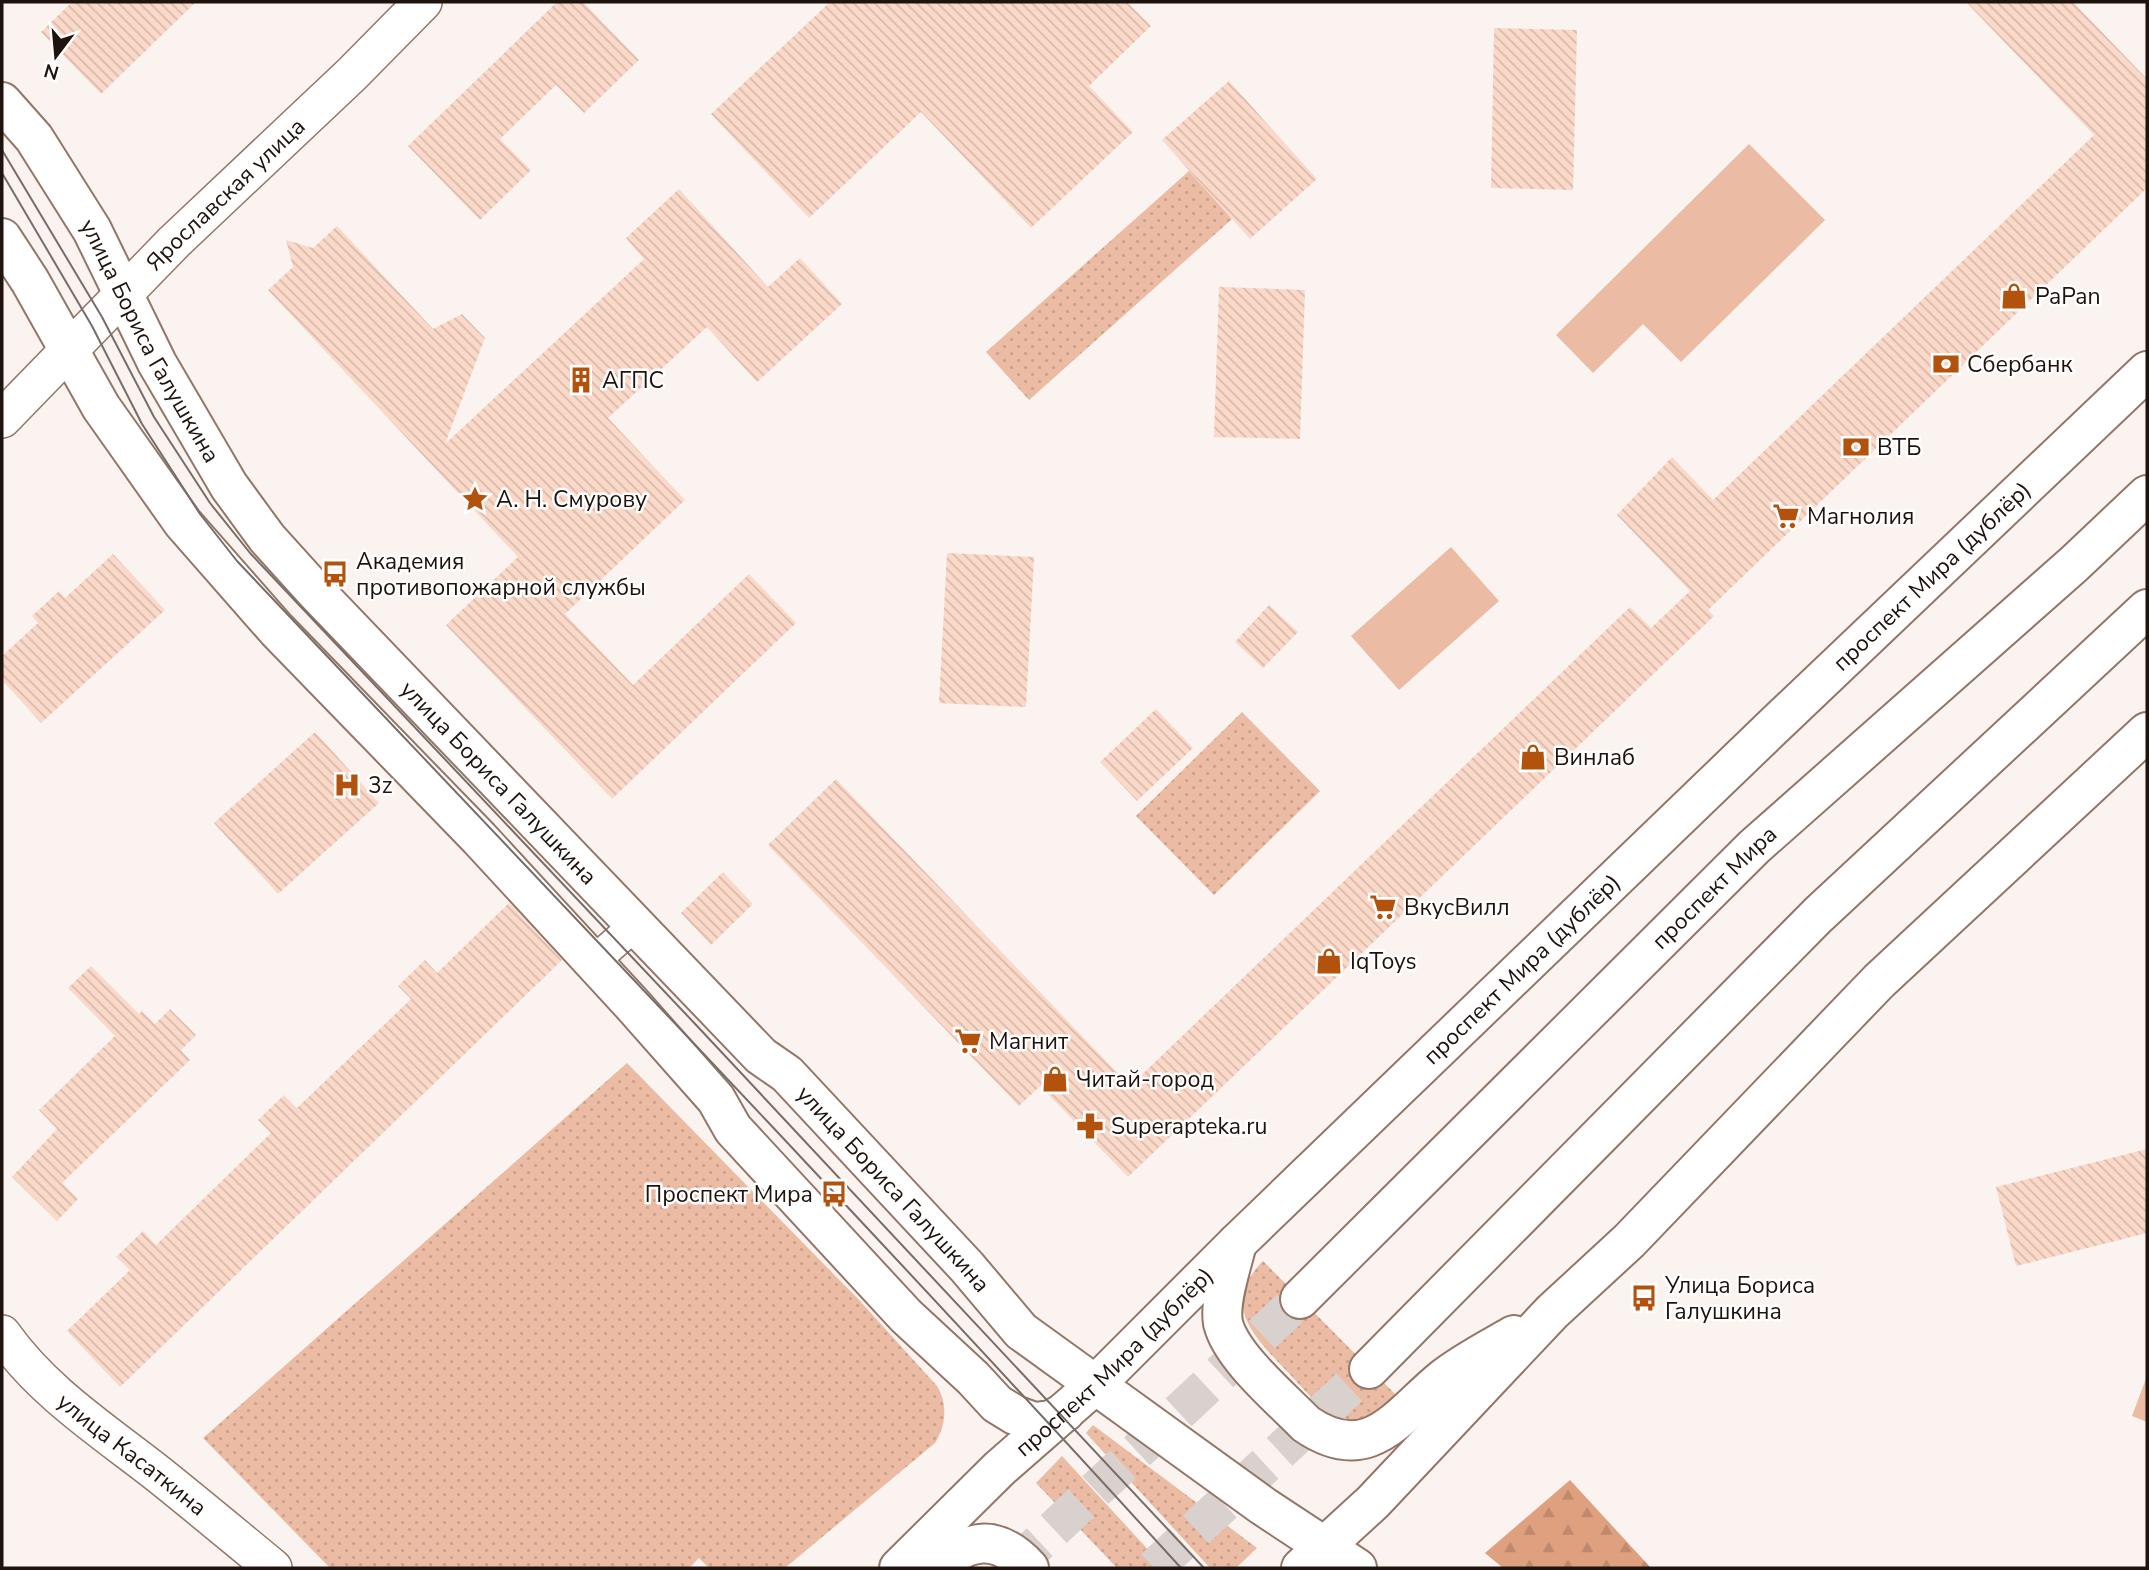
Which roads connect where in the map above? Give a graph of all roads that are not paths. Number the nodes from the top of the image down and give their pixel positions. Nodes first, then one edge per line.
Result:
1 (423, 2) edge
2 (2, 102) edge
3 (2, 238) edge
4 (124, 294) junction
5 (69, 352) junction
6 (2147, 371) edge
7 (2, 419) edge
8 (2147, 471) edge
9 (2147, 495) edge
10 (2074, 564) junction
11 (2143, 614) edge
12 (2147, 732) edge
13 (634, 926) junction
14 (593, 962) junction
15 (1237, 1243) junction
16 (1300, 1299) tunnel mouth
17 (1552, 1312) junction
18 (2, 1334) edge
19 (1369, 1369) tunnel mouth
20 (973, 1378) junction
21 (1109, 1396) junction
22 (1060, 1414) junction
23 (1000, 1468) junction
24 (1313, 1557) edge
25 (273, 1568) edge
26 (899, 1568) edge
27 (934, 1568) edge
28 (1029, 1568) edge
29 (1357, 1568) edge

1 - 4 street, Ярославская улица
2 - 4 main road, улица Бориса Галушкина
3 - 5 main road
4 - 5 street, Ярославская улица
4 - 13 main road, улица Бориса Галушкина
5 - 7 street, Ярославская улица
5 - 14 main road
6 - 15 main road, проспект Мира (дублёр)
8 - 10 main road
9 - 10 main road, проспект Мира
10 - 16 main road, проспект Мира
11 - 19 main road
12 - 17 main road
13 - 14 street
13 - 21 main road, улица Бориса Галушкина
14 - 20 main road
15 - 17 main road
15 - 21 main road, проспект Мира (дублёр)
17 - 24 main road
18 - 25 street, улица Касаткина
20 - 22 main road
20 - 23 main road
21 - 22 main road
21 - 24 main road, улица Бориса Галушкина
22 - 23 main road, проспект Мира (дублёр)
23 - 26 main road, проспект Мира (дублёр)
24 - 29 main road, улица Бориса Галушкина
27 - 28 main road

